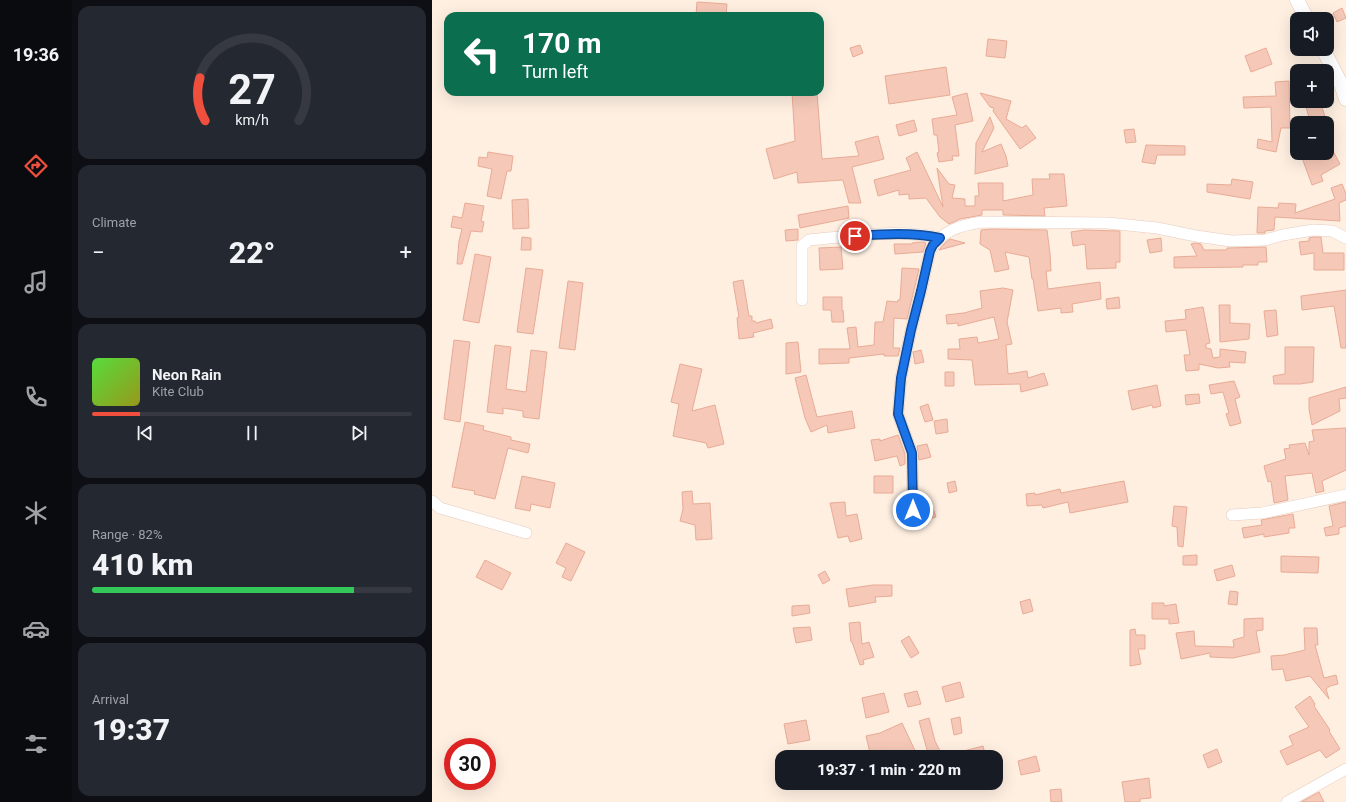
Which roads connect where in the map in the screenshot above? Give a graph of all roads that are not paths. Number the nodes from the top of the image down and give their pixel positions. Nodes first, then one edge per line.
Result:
1 (1297, 0) edge
2 (1303, 12) edge
3 (1327, 56) edge
4 (1344, 83) edge
5 (1346, 99) edge
6 (940, 238) junction
7 (1346, 238) edge
8 (802, 300) dead end
9 (1346, 495) edge
10 (432, 501) edge
11 (913, 510) dead end
12 (1232, 515) dead end
13 (526, 533) dead end
14 (1346, 769) edge
15 (1287, 802) edge

1 - 2 street
3 - 4 street
4 - 5 street
6 - 7 street
6 - 8 street
6 - 11 street
9 - 12 street
10 - 13 street
14 - 15 street

